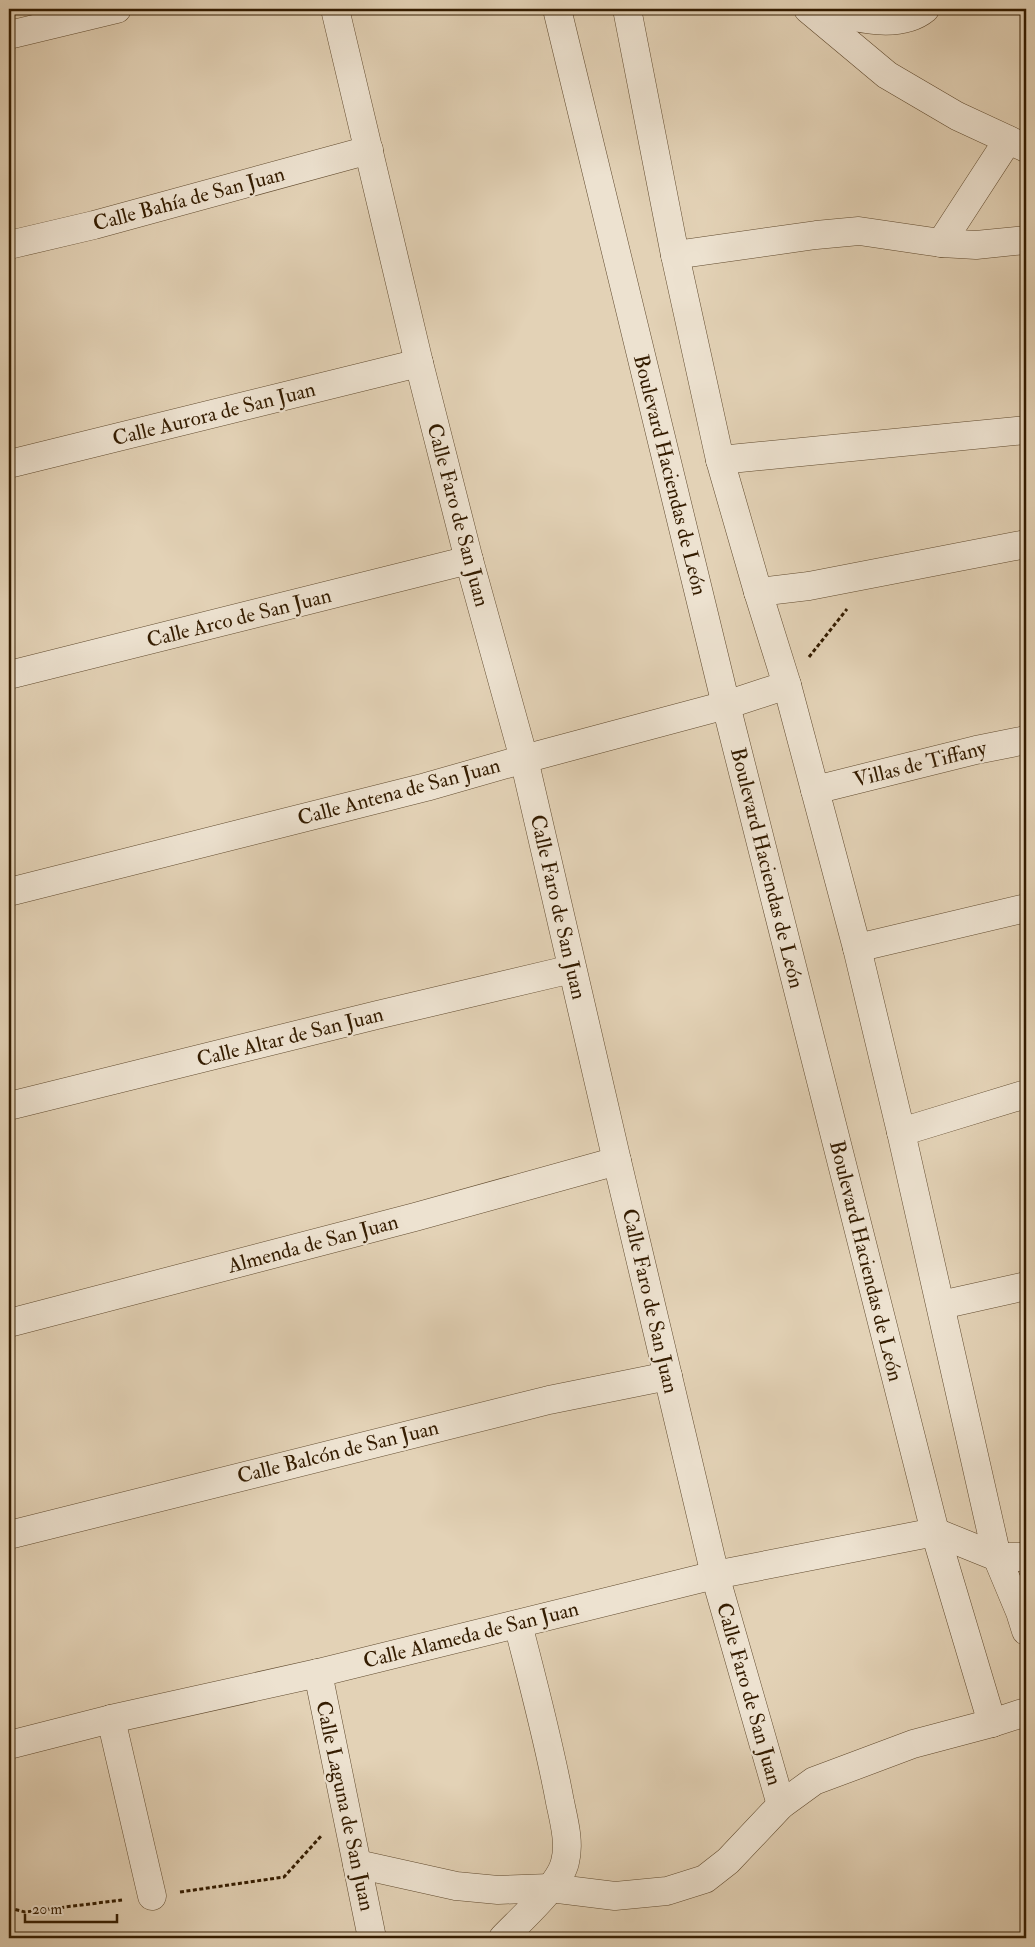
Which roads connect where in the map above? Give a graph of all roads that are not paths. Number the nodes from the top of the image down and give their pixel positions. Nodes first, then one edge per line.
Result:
1 (117, 9) edge
2 (335, 9) edge
3 (557, 9) edge
4 (627, 9) edge
5 (808, 9) edge
6 (815, 9) edge
7 (925, 9) edge
8 (9, 35) edge
9 (1017, 144) edge
10 (369, 150) junction
11 (1026, 240) edge
12 (941, 242) junction
13 (9, 245) edge
14 (675, 255) junction
15 (419, 363) junction
16 (1026, 430) edge
17 (720, 460) junction
18 (9, 464) edge
19 (1026, 544) edge
20 (469, 560) junction
21 (758, 592) junction
22 (9, 675) edge
23 (787, 684) junction
24 (726, 705) junction
25 (1026, 740) edge
26 (524, 759) junction
27 (815, 790) junction
28 (9, 892) edge
29 (1026, 908) edge
30 (857, 948) junction
31 (572, 969) junction
32 (1026, 1094) edge
33 (9, 1106) edge
34 (901, 1132) junction
35 (617, 1160) junction
36 (1026, 1286) edge
37 (941, 1304) junction
38 (9, 1323) edge
39 (668, 1376) junction
40 (935, 1532) junction
41 (9, 1535) edge
42 (998, 1557) junction
43 (1026, 1557) edge
44 (715, 1575) junction
45 (518, 1624) junction
46 (1026, 1631) edge
47 (318, 1673) junction
48 (1026, 1712) edge
49 (111, 1719) junction
50 (992, 1724) junction
51 (9, 1745) edge
52 (781, 1805) junction
53 (358, 1864) junction
54 (550, 1888) junction
55 (152, 1896) road end
56 (372, 1938) edge
57 (503, 1938) edge

1 - 8 street
2 - 10 street, Calle Faro de San Juan
3 - 24 street, Boulevard Haciendas de León
4 - 14 street
5 - 9 street
6 - 7 street
9 - 12 street
10 - 13 street, Calle Bahía de San Juan
10 - 15 street, Calle Faro de San Juan
11 - 12 street
12 - 14 street
14 - 17 street
15 - 18 street, Calle Aurora de San Juan
15 - 20 street, Calle Faro de San Juan
16 - 17 street
17 - 21 street
19 - 21 street
20 - 22 street, Calle Arco de San Juan
20 - 26 street, Calle Faro de San Juan
21 - 23 street
23 - 24 street, Calle Antena de San Juan
23 - 27 street
24 - 26 street, Calle Antena de San Juan
24 - 40 street, Boulevard Haciendas de León
25 - 27 street, Villas de Tiffany
26 - 28 street, Calle Antena de San Juan
26 - 31 street, Calle Faro de San Juan
27 - 30 street
29 - 30 street
30 - 34 street
31 - 33 street, Calle Altar de San Juan
31 - 35 street, Calle Faro de San Juan
32 - 34 street
34 - 37 street
35 - 38 street, Almenda de San Juan
35 - 39 street, Calle Faro de San Juan
36 - 37 street
37 - 42 street
39 - 41 street, Calle Balcón de San Juan
39 - 44 street, Calle Faro de San Juan
40 - 42 street
40 - 44 street, Calle Alameda de San Juan
40 - 50 street, Boulevard Haciendas de León
42 - 43 street
42 - 46 street
44 - 45 street, Calle Alameda de San Juan
44 - 52 street, Calle Faro de San Juan
45 - 47 street, Calle Alameda de San Juan
45 - 54 street
47 - 49 street, Calle Alameda de San Juan
47 - 53 street, Calle Laguna de San Juan
48 - 50 street
49 - 51 street, Calle Alameda de San Juan
49 - 55 street
50 - 52 street
52 - 54 street
53 - 54 street
53 - 56 street, Calle Laguna de San Juan
54 - 57 street

